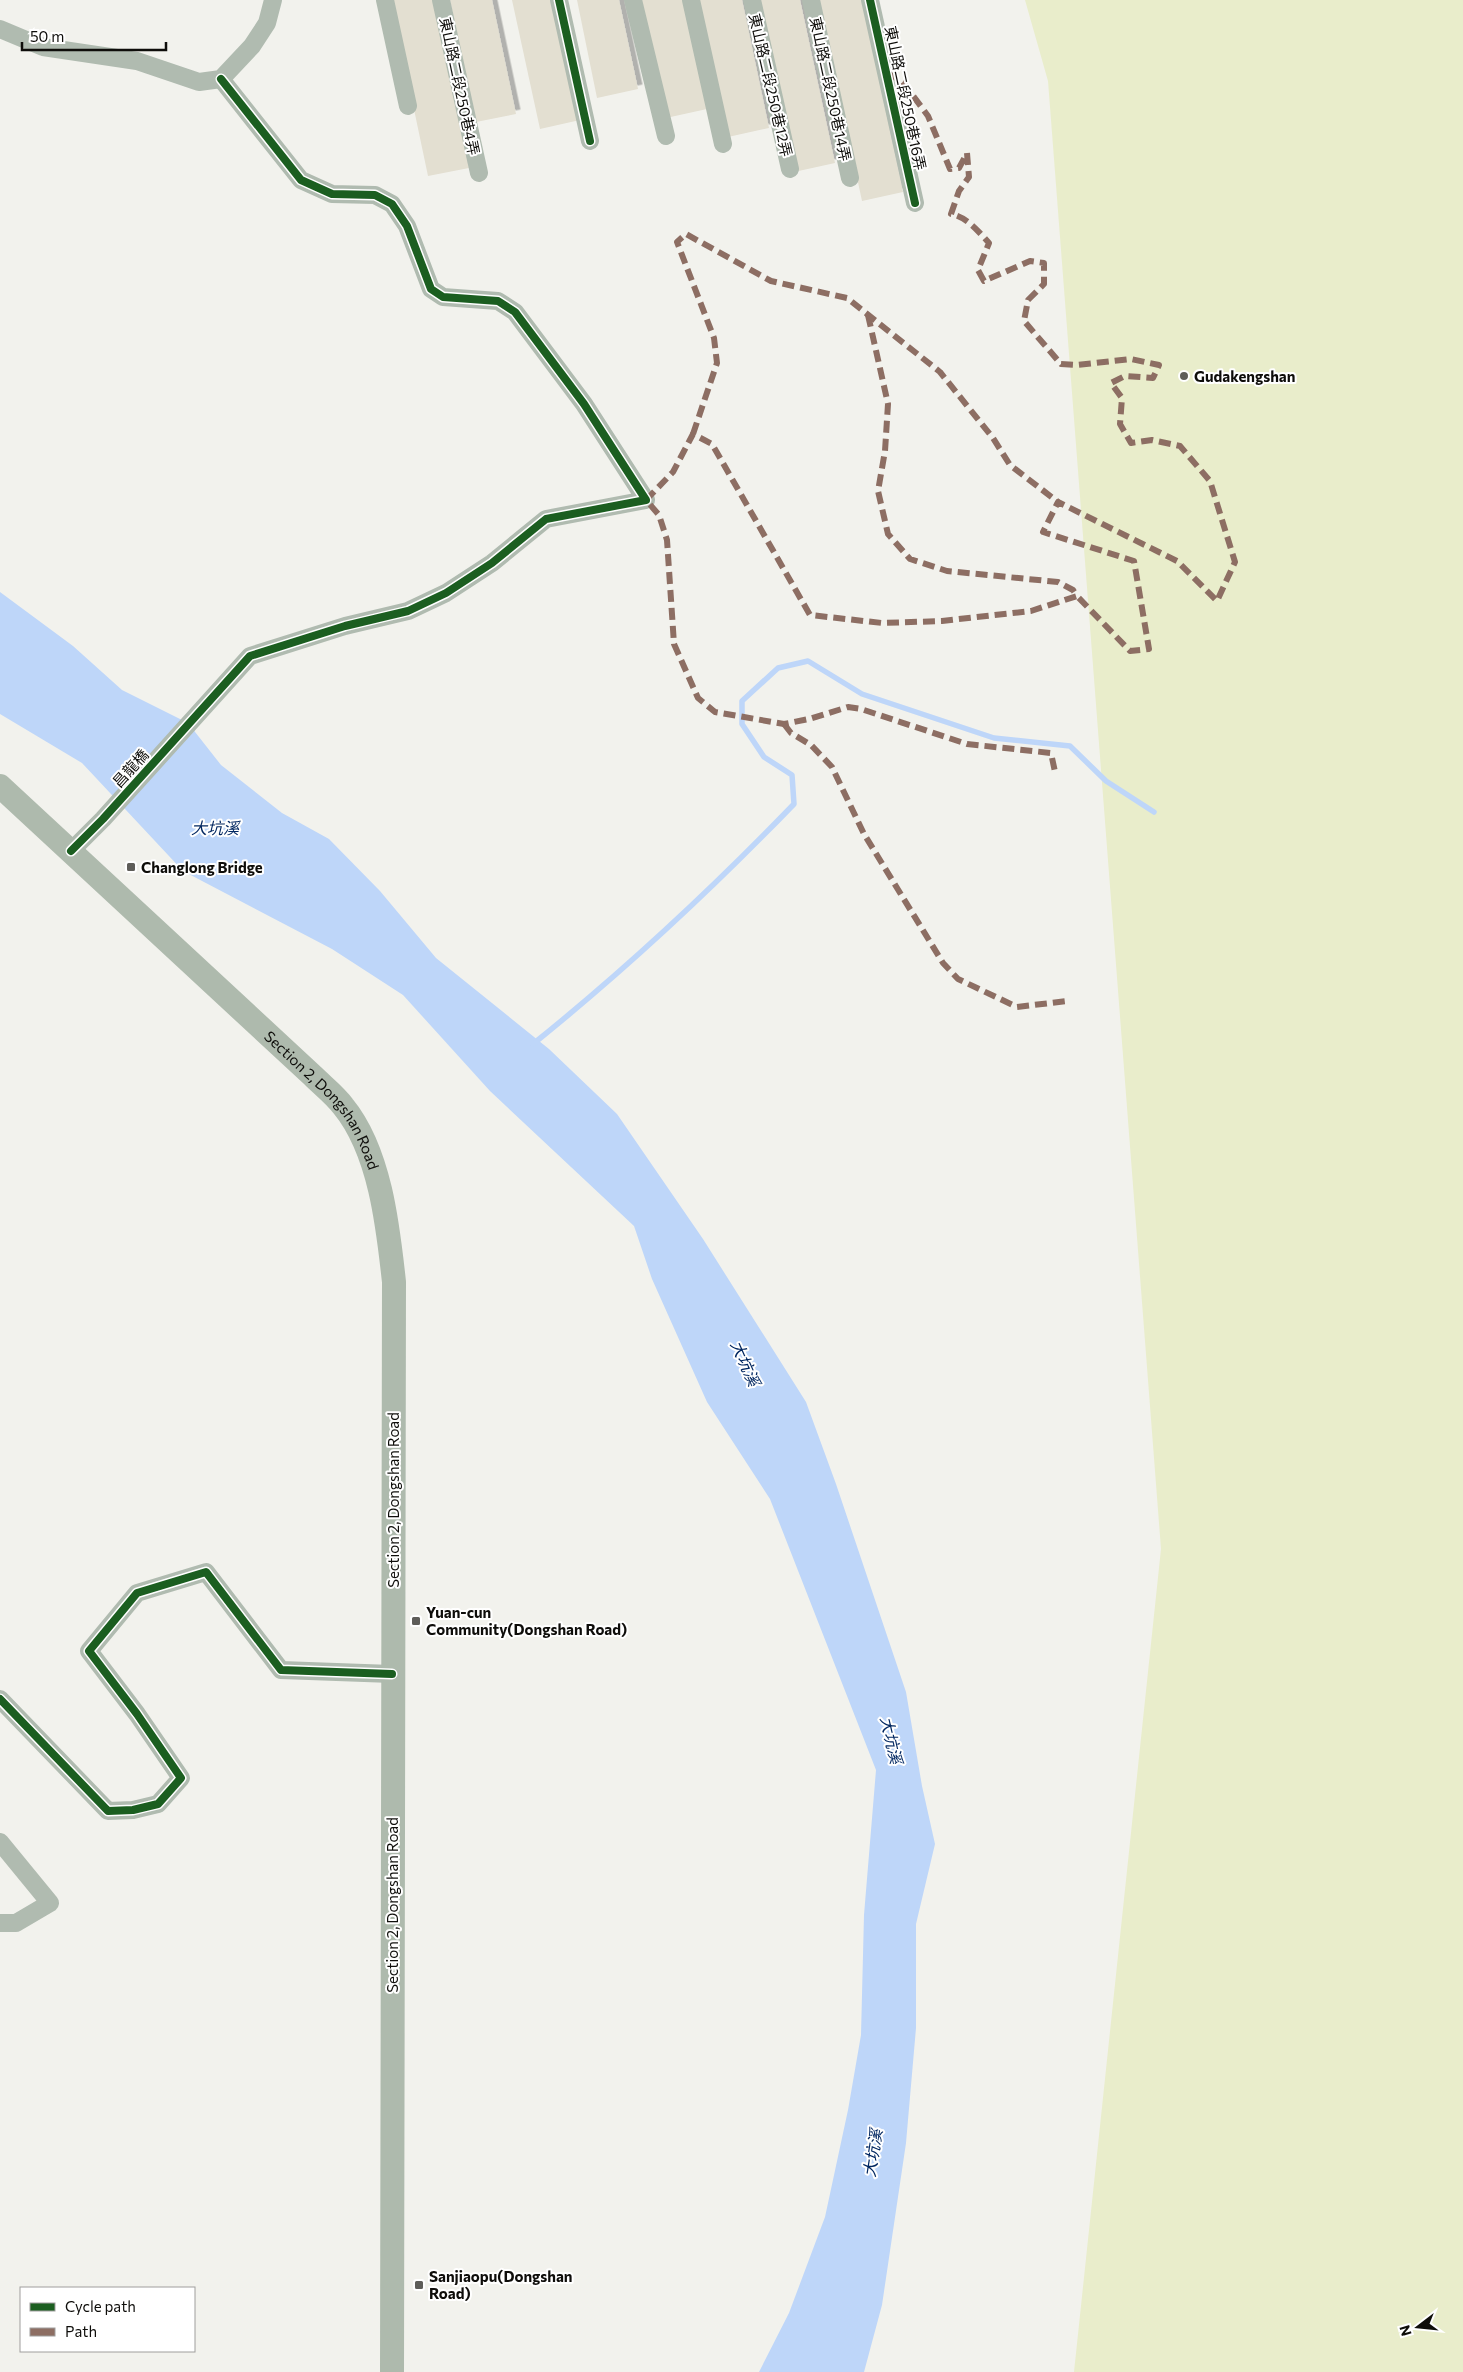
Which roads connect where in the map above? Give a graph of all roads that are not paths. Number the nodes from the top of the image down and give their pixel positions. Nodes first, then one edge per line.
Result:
1 (273, 0) edge
2 (385, 0) edge
3 (441, 0) edge
4 (559, 0) edge
5 (633, 0) edge
6 (691, 0) edge
7 (752, 0) edge
8 (811, 0) edge
9 (870, 0) edge
10 (0, 29) edge
11 (221, 79) junction
12 (408, 106) dead end
13 (666, 136) dead end
14 (590, 141) dead end
15 (723, 144) dead end
16 (790, 170) dead end
17 (479, 173) dead end
18 (850, 178) dead end
19 (915, 202) dead end
20 (0, 786) edge
21 (71, 851) junction
22 (392, 1674) junction
23 (0, 1698) edge
24 (0, 1842) edge
25 (0, 1923) edge
26 (392, 2372) edge

1 - 11 street
2 - 12 street
3 - 17 street, 東山路二段250巷4弄
4 - 14 street
5 - 13 street
6 - 15 street
7 - 16 street, 東山路二段250巷12弄
8 - 18 street, 東山路二段250巷14弄
9 - 19 street, 東山路二段250巷16弄
10 - 11 street
11 - 21 street, 昌龍橋
20 - 21 main road, Section 2, Dongshan Road
21 - 22 main road, Section 2, Dongshan Road
22 - 23 street
22 - 26 main road, Section 2, Dongshan Road
24 - 25 street

